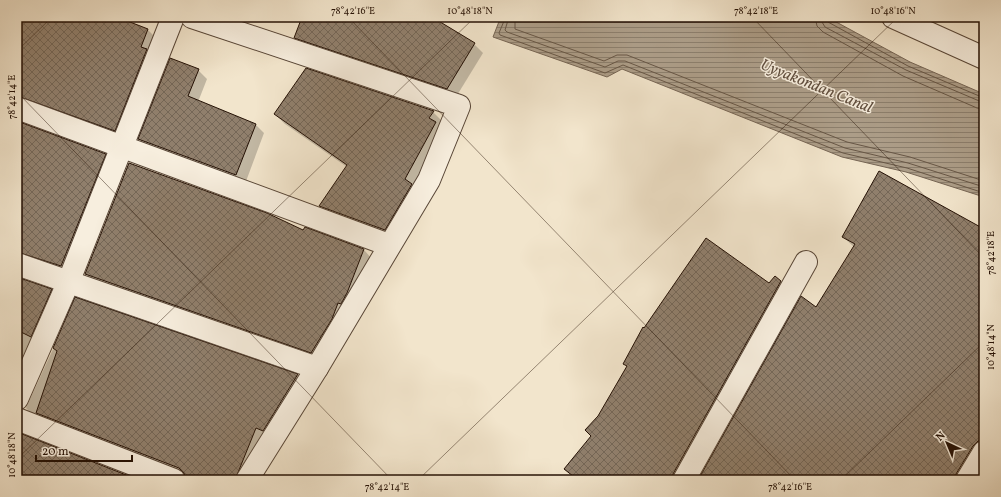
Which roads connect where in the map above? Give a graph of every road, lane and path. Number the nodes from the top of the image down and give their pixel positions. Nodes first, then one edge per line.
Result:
1 (173, 17) edge
2 (192, 17) edge
3 (893, 17) edge
4 (984, 58) edge
5 (17, 108) edge
6 (123, 146) junction
7 (389, 245) junction
8 (806, 262) dead end
9 (17, 264) edge
10 (68, 283) junction
11 (317, 368) junction
12 (17, 398) edge
13 (17, 419) edge
14 (984, 452) edge
15 (174, 480) edge
16 (247, 480) edge
17 (684, 480) edge
18 (967, 480) edge

1 - 6 street
2 - 7 street
3 - 4 street
5 - 6 street
6 - 7 street
6 - 10 street
7 - 11 street
8 - 17 street
9 - 10 street
10 - 11 street
10 - 12 street
11 - 16 street
13 - 15 street
14 - 18 street

